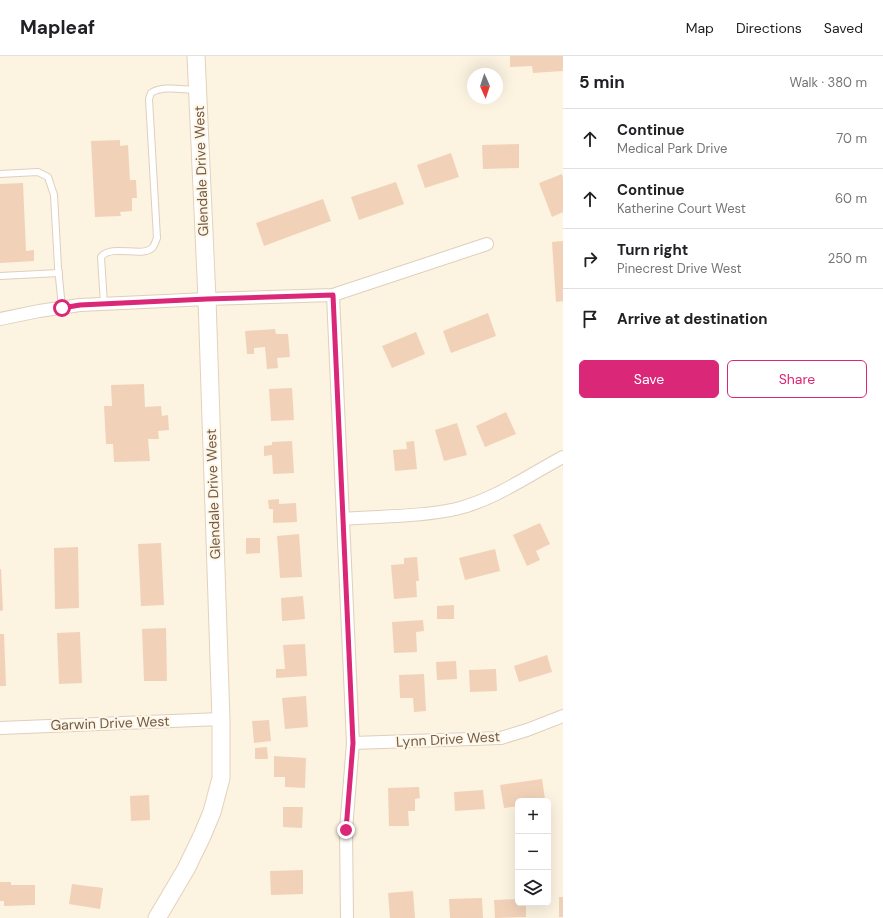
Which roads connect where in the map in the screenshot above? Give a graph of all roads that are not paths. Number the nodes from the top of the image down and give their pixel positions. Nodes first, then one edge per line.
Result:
1 (196, 56) edge
2 (198, 90) junction
3 (0, 174) edge
4 (487, 244) dead end
5 (59, 273) junction
6 (0, 276) edge
7 (333, 295) junction
8 (207, 299) junction
9 (104, 304) junction
10 (62, 308) junction
11 (0, 319) edge
12 (563, 457) edge
13 (343, 519) junction
14 (563, 716) edge
15 (221, 719) junction
16 (0, 728) edge
17 (353, 743) junction
18 (157, 918) edge
19 (347, 918) edge

1 - 2 street, Glendale Drive West
2 - 8 street, Glendale Drive West
2 - 9 lane
3 - 5 lane
4 - 7 street
5 - 6 lane
5 - 10 lane
7 - 8 street
7 - 13 street
8 - 9 street
8 - 15 street, Glendale Drive West
9 - 10 street
10 - 11 street
12 - 13 street
13 - 17 street
14 - 17 street, Lynn Drive West
15 - 16 street, Garwin Drive West
15 - 18 street, Glendale Drive West
17 - 19 street

